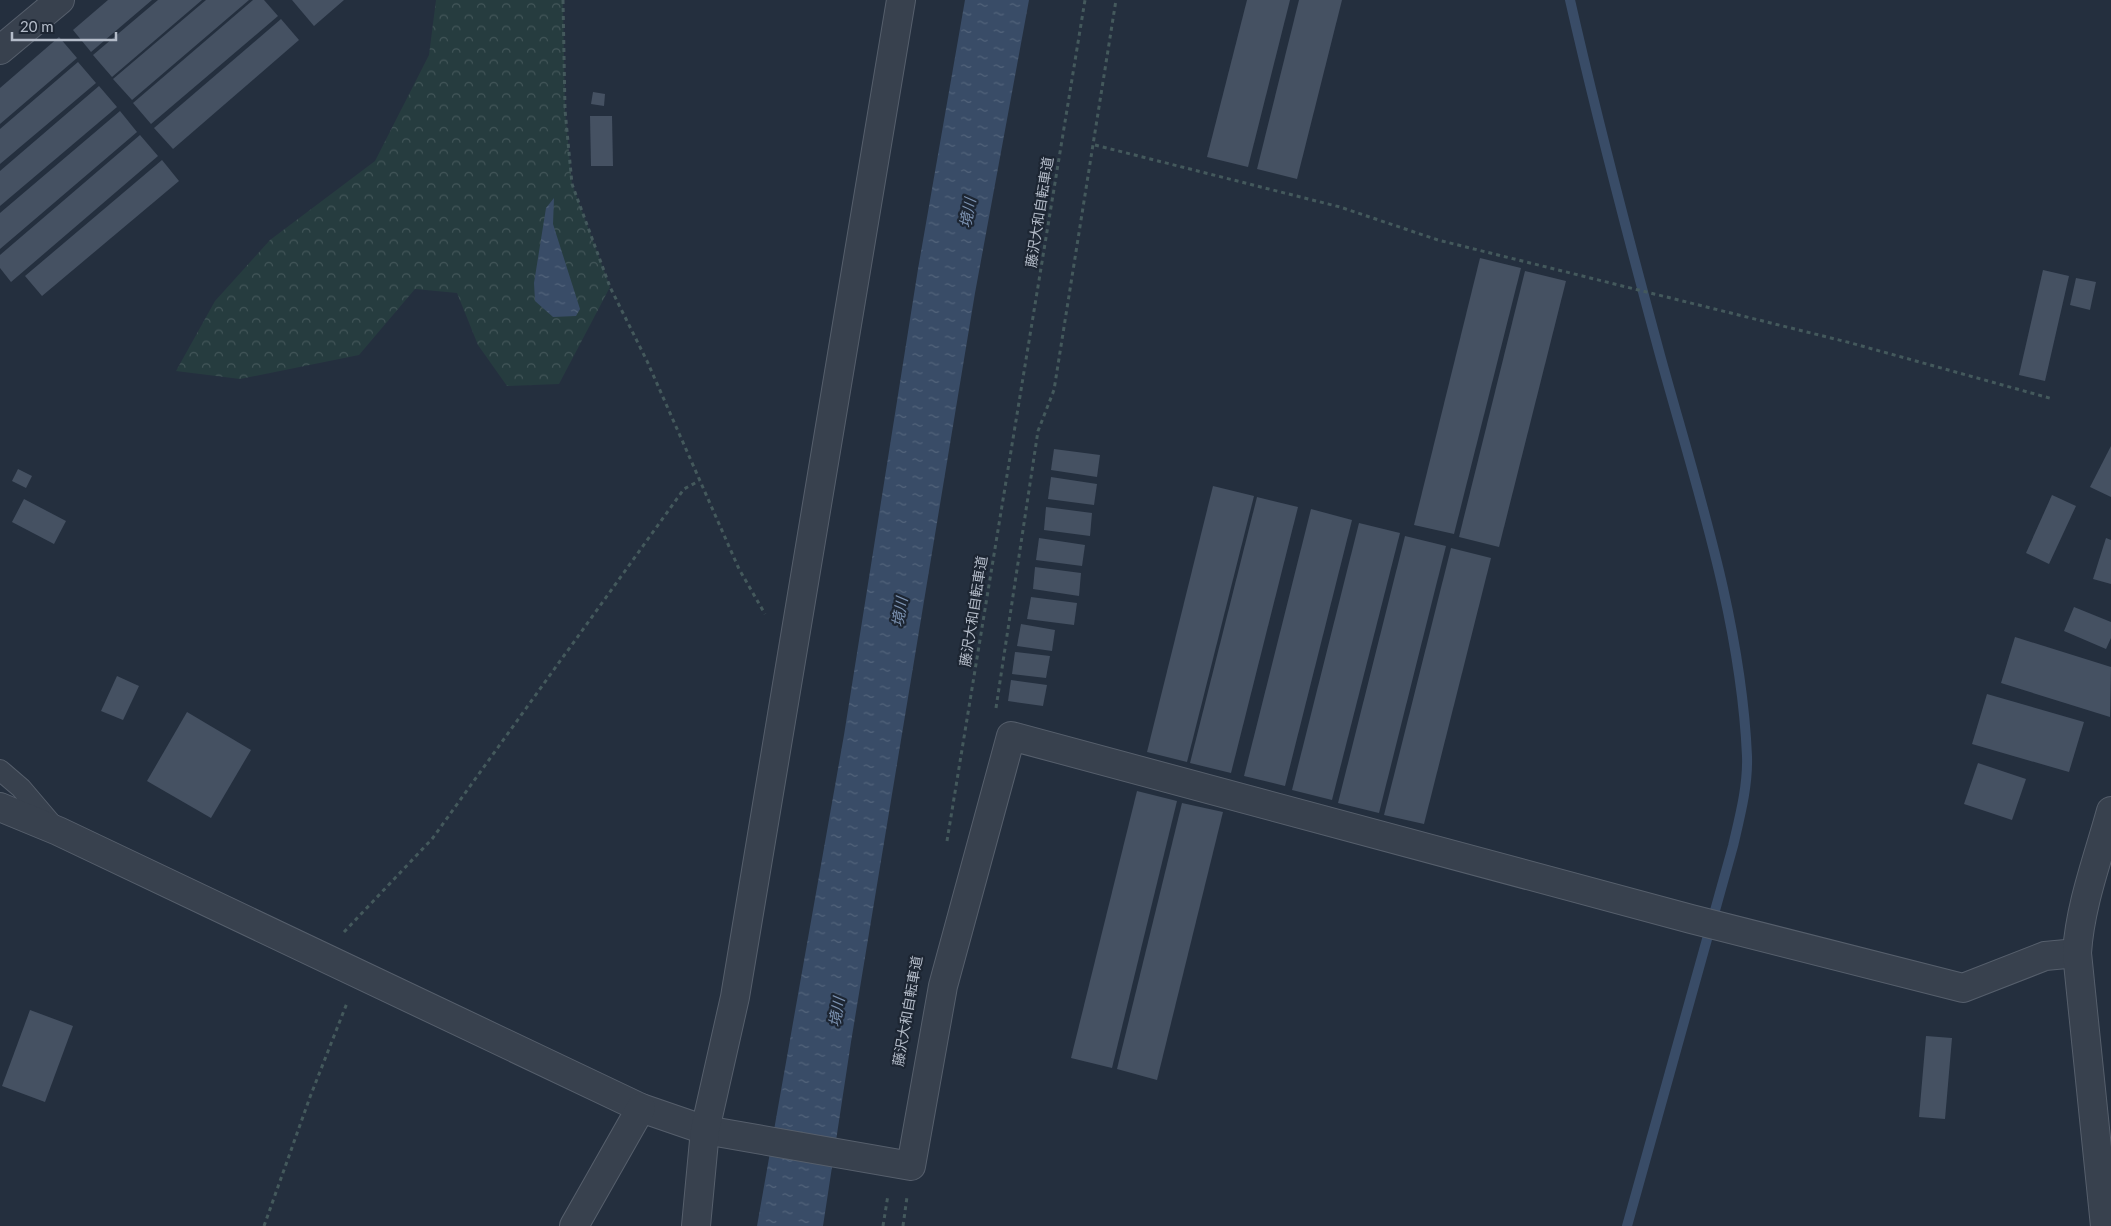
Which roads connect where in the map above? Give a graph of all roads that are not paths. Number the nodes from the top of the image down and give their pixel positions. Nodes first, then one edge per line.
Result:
1 (60, 0) edge
2 (901, 0) edge
3 (0, 50) edge
4 (0, 770) edge
5 (0, 807) edge
6 (2111, 811) edge
7 (58, 832) junction
8 (2078, 953) junction
9 (641, 1108) junction
10 (714, 1132) junction
11 (2106, 1192) edge
12 (574, 1226) edge
13 (696, 1226) edge
14 (2105, 1226) edge

1 - 3 street
2 - 10 street
4 - 7 lane
5 - 7 street
6 - 8 street
7 - 9 street
8 - 10 street
8 - 11 street
9 - 10 street
9 - 12 street
10 - 13 street
11 - 14 street

